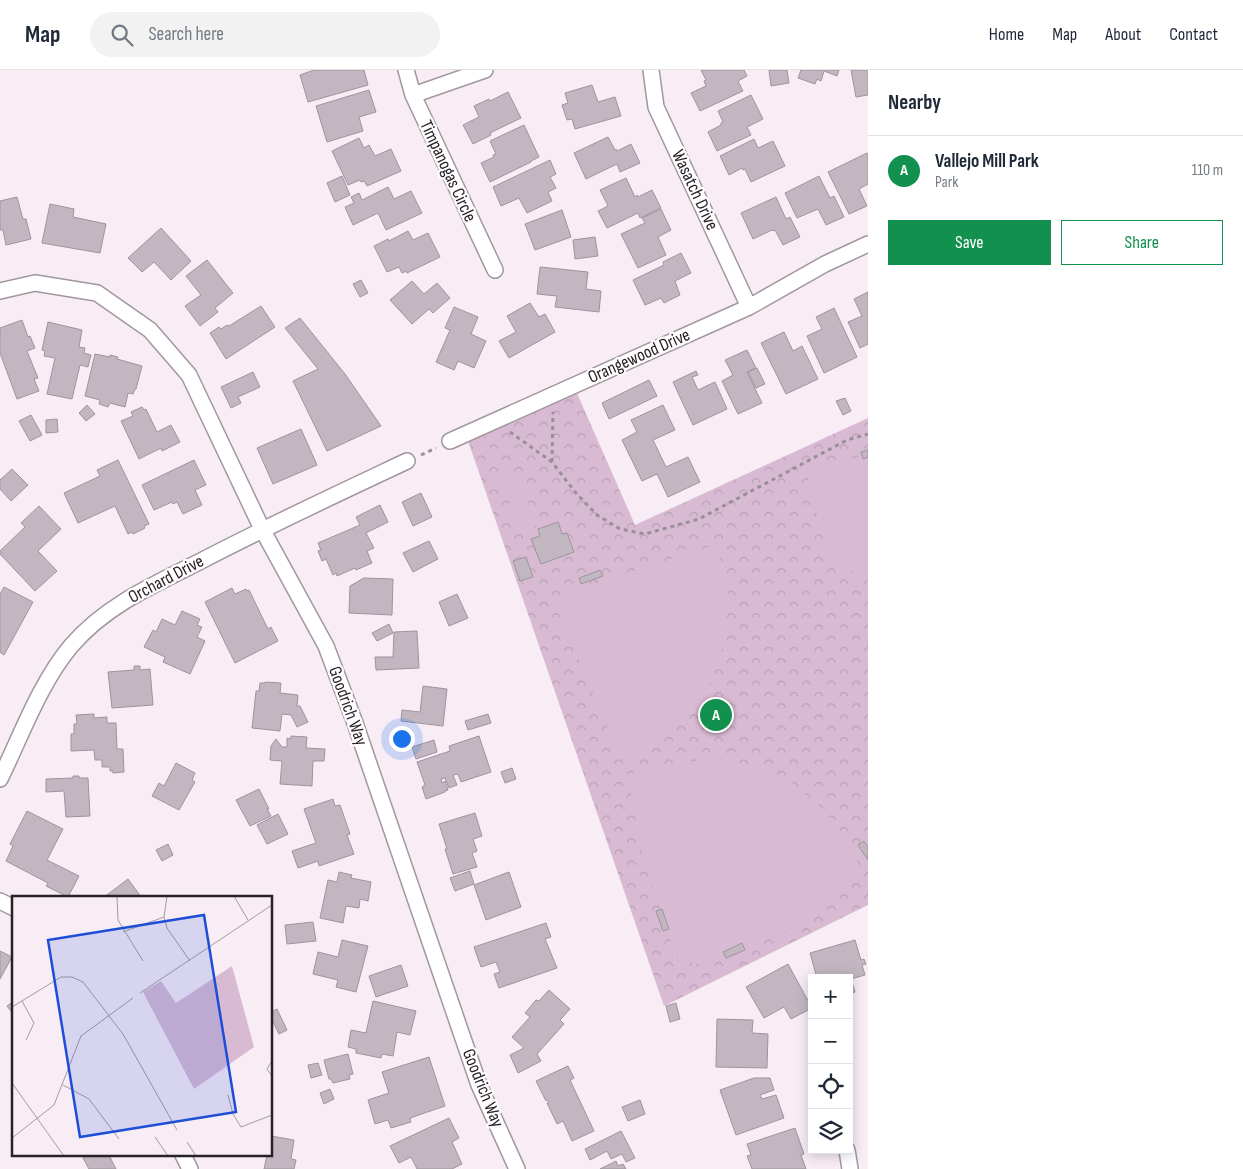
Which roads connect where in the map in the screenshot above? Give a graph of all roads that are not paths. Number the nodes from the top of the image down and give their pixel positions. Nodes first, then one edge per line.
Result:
1 (406, 70) edge
2 (485, 70) edge
3 (651, 70) edge
4 (413, 95) junction
5 (868, 244) edge
6 (495, 270) dead end
7 (0, 291) edge
8 (749, 307) junction
9 (450, 441) road end
10 (407, 461) road end
11 (262, 529) junction
12 (0, 779) edge
13 (0, 900) edge
14 (12, 907) edge
15 (848, 1154) edge
16 (184, 1156) edge
17 (190, 1169) edge
18 (517, 1169) edge
19 (850, 1169) edge

1 - 4 street, Timpanogas Circle
2 - 4 street
3 - 8 street, Wasatch Drive
4 - 6 street, Timpanogas Circle
5 - 8 street, Orangewood Drive
7 - 11 street, Goodrich Way
8 - 9 street, Orangewood Drive
10 - 11 street, Orchard Drive
11 - 12 street, Orchard Drive
11 - 18 street, Goodrich Way
13 - 14 street
15 - 19 street
16 - 17 street

